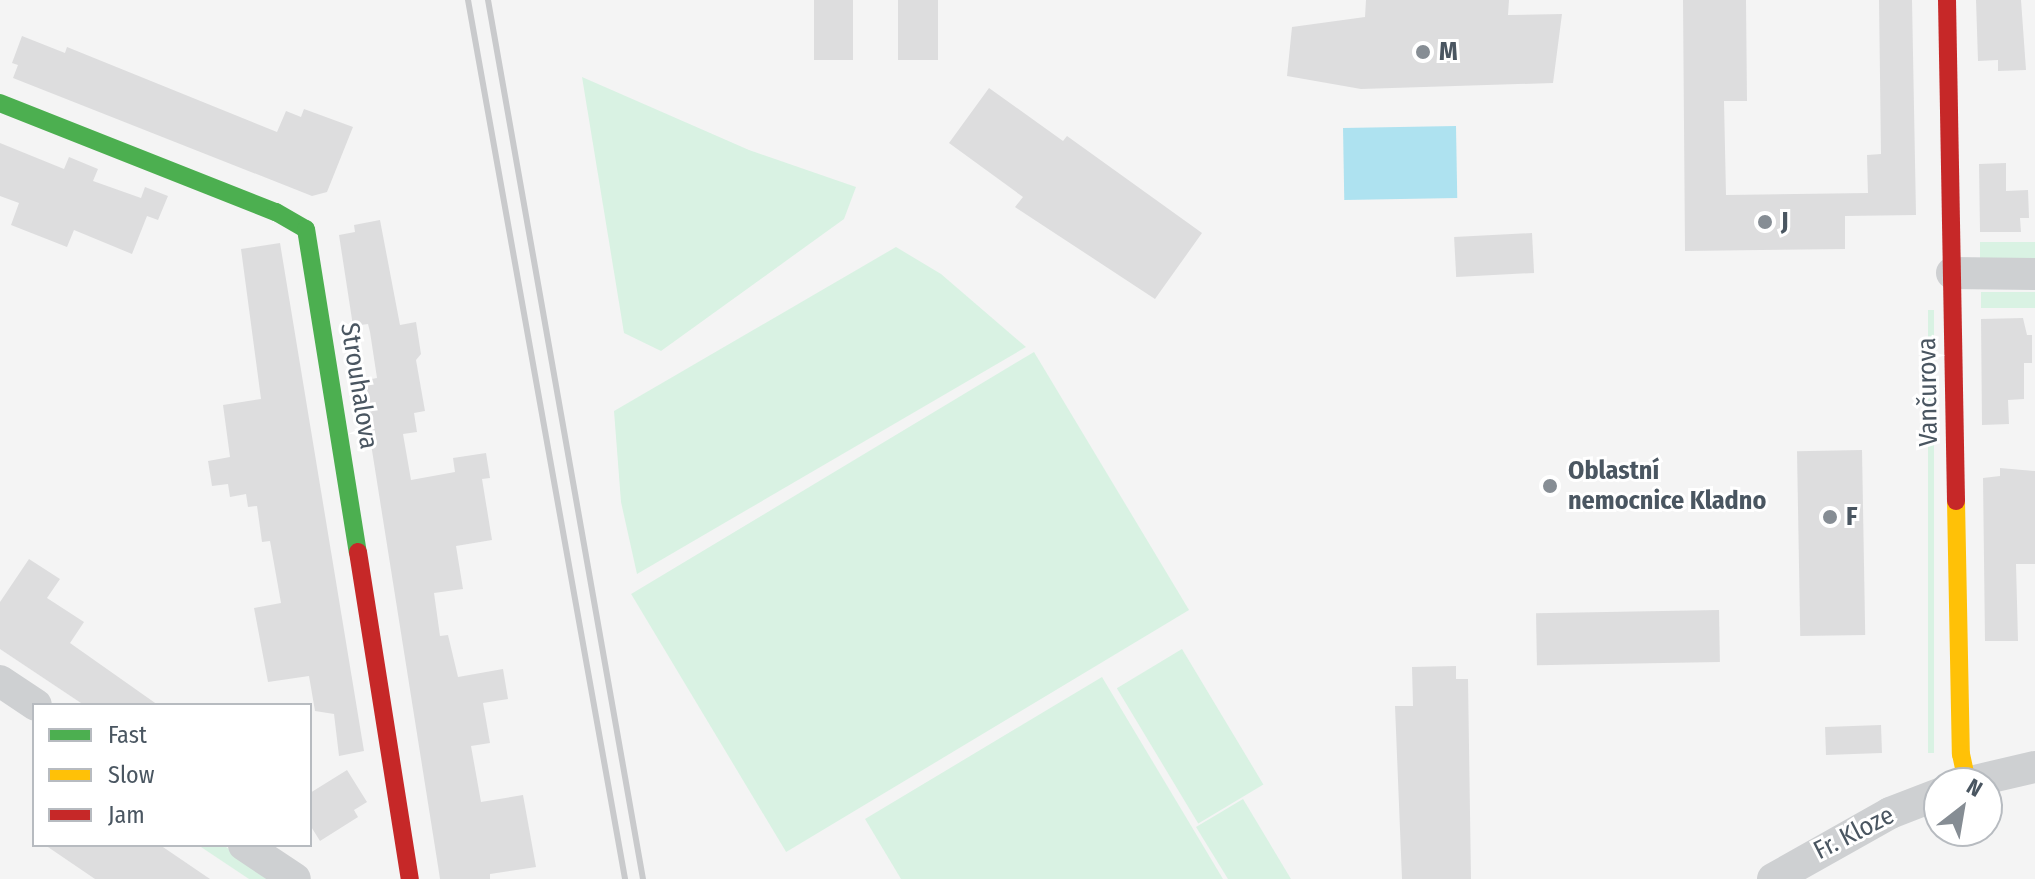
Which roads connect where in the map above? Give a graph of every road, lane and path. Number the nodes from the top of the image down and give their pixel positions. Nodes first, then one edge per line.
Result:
1 (1947, 0) edge
2 (0, 103) edge
3 (1952, 273) junction
4 (2035, 274) edge
5 (0, 681) edge
6 (33, 703) edge
7 (1964, 767) edge
8 (2035, 767) edge
9 (2003, 775) edge
10 (1923, 800) edge
11 (247, 847) edge
12 (295, 879) edge
13 (410, 879) edge
14 (1773, 879) edge

1 - 3 street, Vančurova
2 - 13 street, Strouhalova
3 - 4 street
3 - 7 street, Vančurova
5 - 6 street
8 - 9 street
10 - 14 street, Fr. Kloze
11 - 12 street

